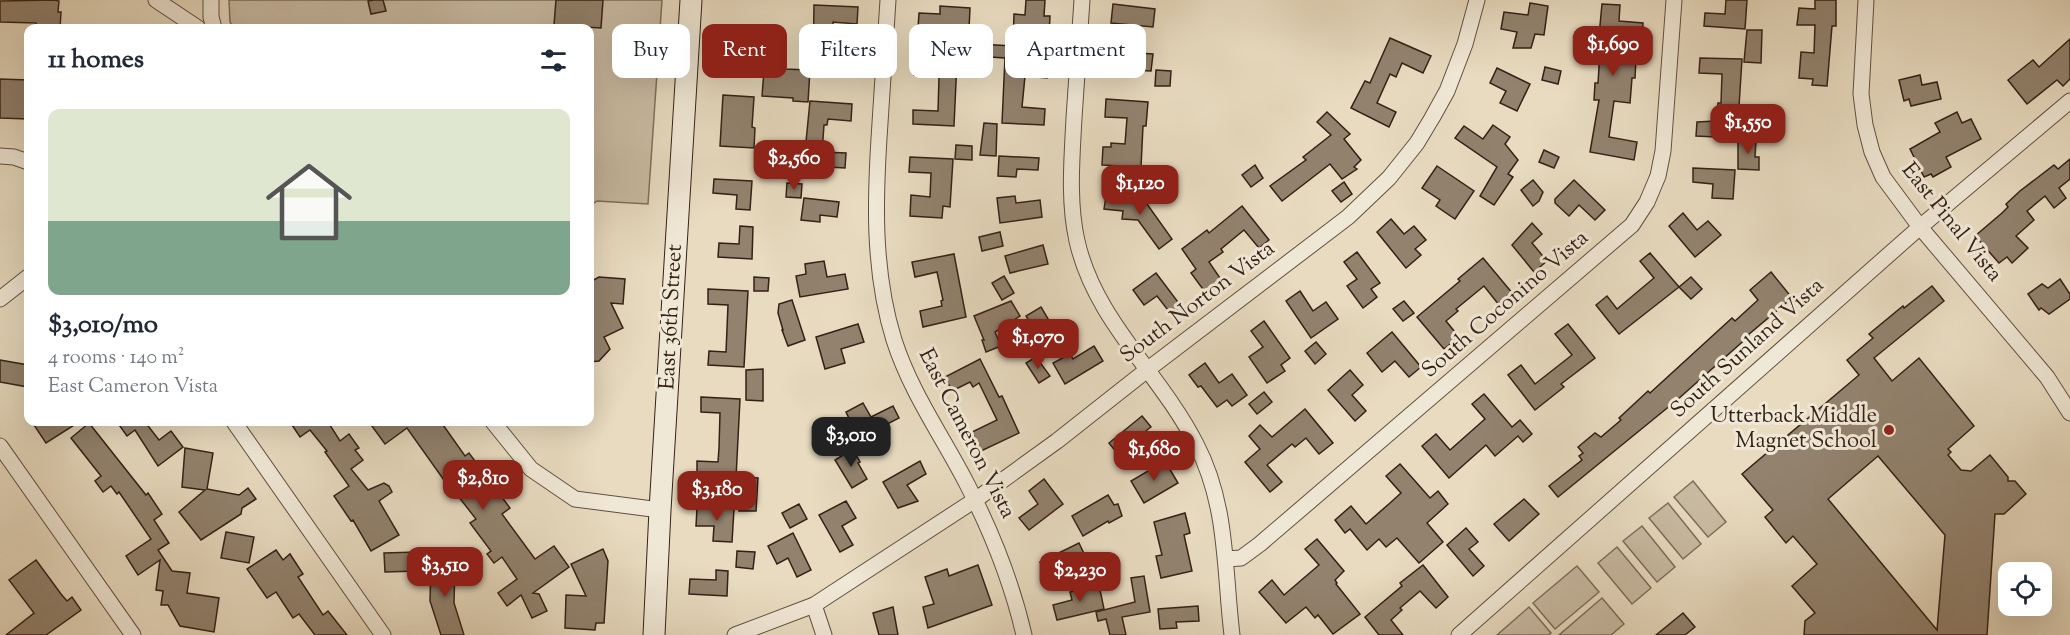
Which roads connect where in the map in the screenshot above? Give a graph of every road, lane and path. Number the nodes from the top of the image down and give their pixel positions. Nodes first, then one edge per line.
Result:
1 (156, 0) edge
2 (212, 0) edge
3 (691, 0) edge
4 (888, 0) edge
5 (1082, 0) edge
6 (1477, 0) edge
7 (1674, 0) edge
8 (1866, 0) edge
9 (192, 24) edge
10 (213, 24) edge
11 (2070, 101) edge
12 (0, 156) edge
13 (24, 161) edge
14 (1920, 227) junction
15 (24, 280) edge
16 (0, 299) edge
17 (1147, 370) junction
18 (2070, 413) edge
19 (237, 426) edge
20 (496, 426) edge
21 (0, 446) edge
22 (975, 500) junction
23 (660, 510) junction
24 (1226, 559) junction
25 (814, 605) junction
26 (133, 635) edge
27 (383, 635) edge
28 (654, 635) edge
29 (735, 635) edge
30 (824, 635) edge
31 (1023, 635) edge
32 (1232, 635) edge
33 (1459, 635) edge

1 - 9 street
2 - 10 street
3 - 23 main road, East 36th Street
4 - 22 street, East Cameron Vista
5 - 17 street
6 - 17 street, South Norton Vista
7 - 24 street, South Coconino Vista
8 - 14 street, East Pinal Vista
11 - 14 street, South Sunland Vista
12 - 13 street
14 - 18 street, East Pinal Vista
14 - 33 street, South Sunland Vista
15 - 16 street
17 - 22 street, South Norton Vista
17 - 24 street
19 - 27 street
20 - 23 street
21 - 26 street
22 - 25 street, South Norton Vista
22 - 31 street, East Cameron Vista
23 - 28 main road, East 36th Street
24 - 32 street
25 - 29 street, South Norton Vista
25 - 30 street

